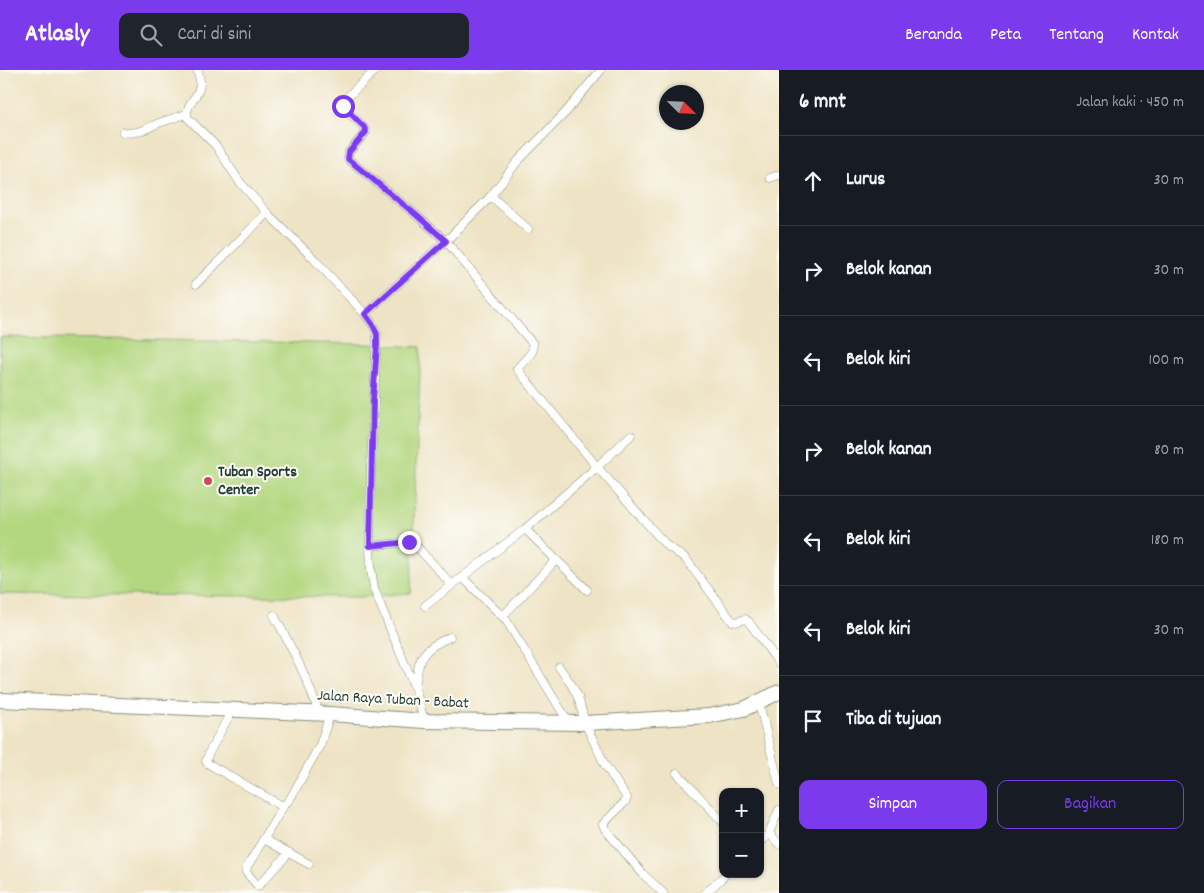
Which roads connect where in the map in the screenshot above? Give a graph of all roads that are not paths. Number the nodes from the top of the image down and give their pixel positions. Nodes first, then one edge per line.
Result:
1 (197, 70) edge
2 (376, 70) edge
3 (601, 70) edge
4 (186, 114) junction
5 (123, 132) dead end
6 (779, 175) edge
7 (770, 178) dead end
8 (491, 196) junction
9 (267, 213) junction
10 (528, 229) dead end
11 (446, 241) junction
12 (196, 284) dead end
13 (365, 314) junction
14 (631, 436) dead end
15 (597, 467) junction
16 (525, 529) junction
17 (370, 546) junction
18 (556, 560) junction
19 (462, 577) junction
20 (452, 585) junction
21 (587, 590) dead end
22 (425, 606) dead end
23 (274, 615) dead end
24 (503, 616) junction
25 (450, 637) dead end
26 (779, 663) edge
27 (559, 667) dead end
28 (414, 687) junction
29 (779, 692) edge
30 (0, 700) edge
31 (759, 703) junction
32 (232, 710) junction
33 (324, 714) junction
34 (424, 721) junction
35 (569, 723) junction
36 (585, 723) junction
37 (677, 773) dead end
38 (779, 784) edge
39 (284, 805) junction
40 (779, 810) edge
41 (719, 818) edge
42 (769, 833) junction
43 (764, 838) edge
44 (264, 839) junction
45 (779, 844) edge
46 (289, 853) junction
47 (309, 864) dead end
48 (722, 878) edge
49 (663, 893) edge
50 (706, 893) edge

1 - 4 street
2 - 11 street
3 - 8 street
4 - 5 street
4 - 9 street
6 - 7 street
8 - 10 street
8 - 11 street
9 - 12 street
9 - 13 street
11 - 13 street
11 - 15 street
13 - 17 street
14 - 15 street
15 - 16 street
15 - 26 street
16 - 18 street
16 - 19 street
17 - 20 street
17 - 28 street
18 - 21 street
18 - 24 street
19 - 20 street
19 - 24 street
20 - 22 street
23 - 33 street
24 - 35 street
25 - 28 street
27 - 36 street
28 - 34 street
29 - 31 highway, Jalan Raya Tuban - Babat
30 - 32 highway, Jalan Raya Tuban - Babat
31 - 36 highway, Jalan Raya Tuban - Babat
31 - 38 street
32 - 33 highway, Jalan Raya Tuban - Babat
32 - 39 street
33 - 34 highway, Jalan Raya Tuban - Babat
33 - 39 street
34 - 35 highway, Jalan Raya Tuban - Babat
35 - 36 highway, Jalan Raya Tuban - Babat
36 - 49 street
37 - 41 street
39 - 44 street
40 - 42 street
42 - 43 street
42 - 45 street
44 - 46 street
44 - 46 street
46 - 47 street
48 - 50 street

